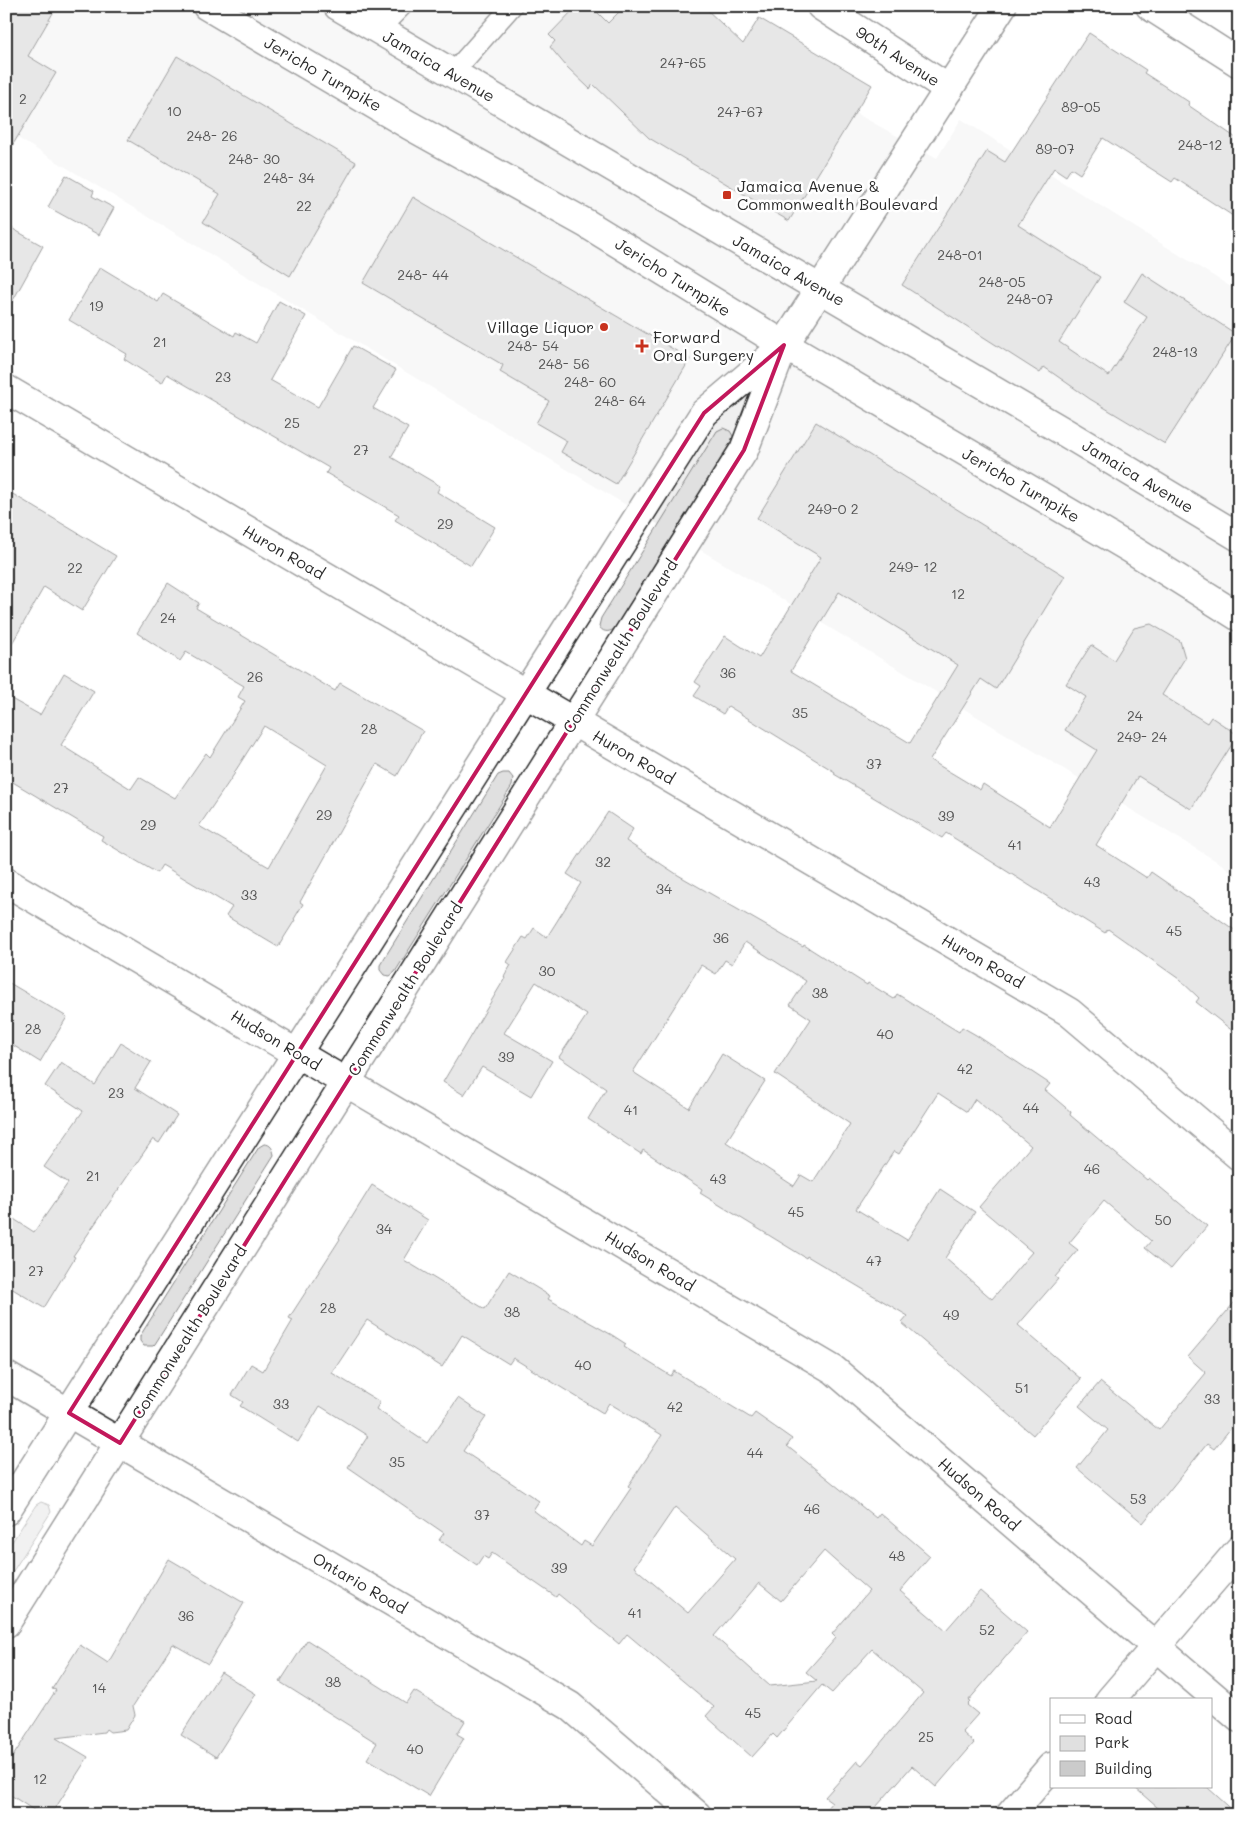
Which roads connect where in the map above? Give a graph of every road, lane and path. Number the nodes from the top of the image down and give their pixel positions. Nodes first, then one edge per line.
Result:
1 (207, 6) edge
2 (338, 6) edge
3 (402, 6) edge
4 (512, 6) edge
5 (821, 6) edge
6 (1002, 6) edge
7 (1150, 6) edge
8 (378, 30) junction
9 (1239, 63) edge
10 (452, 74) junction
11 (949, 89) junction
12 (821, 289) junction
13 (784, 345) junction
14 (6, 389) edge
15 (1239, 537) edge
16 (1239, 617) edge
17 (526, 694) junction
18 (573, 721) junction
19 (6, 882) edge
20 (298, 1053) junction
21 (346, 1082) junction
22 (1239, 1156) edge
23 (6, 1376) edge
24 (69, 1413) junction
25 (120, 1442) junction
26 (6, 1511) edge
27 (1239, 1550) edge
28 (6, 1623) edge
29 (1156, 1646) junction
30 (1112, 1698) edge
31 (1239, 1718) edge
32 (1050, 1768) edge
33 (697, 1815) edge
34 (1010, 1815) edge

1 - 13 street, Jericho Turnpike
2 - 8 street, Jamaica Avenue
3 - 8 lane
4 - 10 lane
5 - 11 street, 90th Avenue
6 - 11 street, Commonwealth Boulevard
7 - 9 street
8 - 10 street, Jamaica Avenue
10 - 12 street, Jamaica Avenue
11 - 12 street, Commonwealth Boulevard
12 - 13 street, Commonwealth Boulevard
12 - 15 street, Jamaica Avenue
13 - 16 street, Jericho Turnpike
13 - 17 street, Commonwealth Boulevard
13 - 18 street, Commonwealth Boulevard
14 - 17 street, Huron Road
17 - 18 street, Huron Road
17 - 20 street, Commonwealth Boulevard
18 - 21 street, Commonwealth Boulevard
18 - 22 street, Huron Road
19 - 20 street, Hudson Road
20 - 21 street, Hudson Road
20 - 24 street, Commonwealth Boulevard
21 - 25 street, Commonwealth Boulevard
21 - 29 street, Hudson Road
23 - 24 street, Ontario Road
24 - 25 street, Ontario Road
24 - 26 street, Commonwealth Boulevard
25 - 28 street, Commonwealth Boulevard
25 - 33 street, Ontario Road
27 - 29 street
29 - 30 street
29 - 31 street, Hudson Road
32 - 34 street

